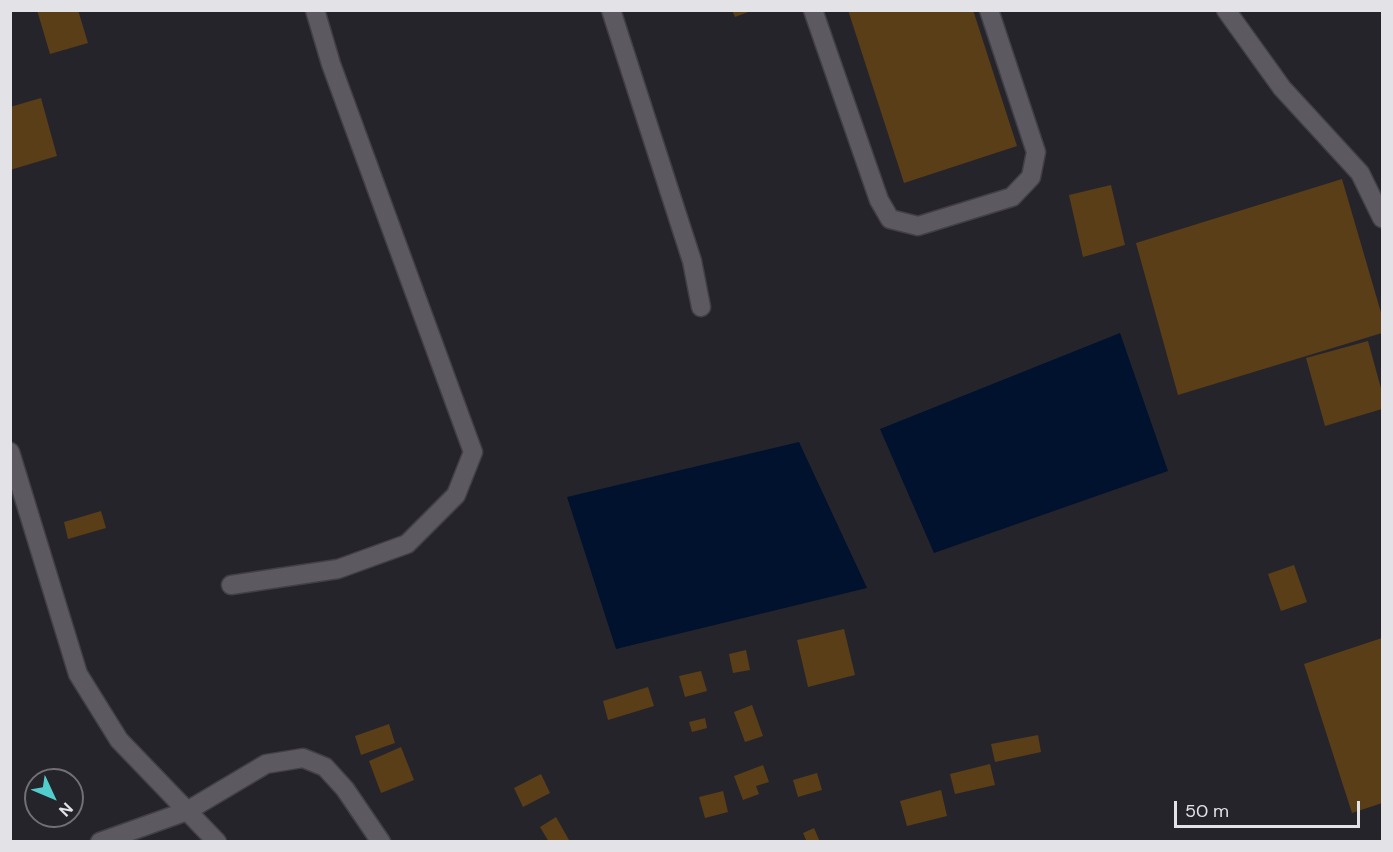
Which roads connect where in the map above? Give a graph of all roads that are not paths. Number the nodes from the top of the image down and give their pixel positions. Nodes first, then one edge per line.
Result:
1 (315, 10) edge
2 (611, 10) edge
3 (813, 10) edge
4 (989, 10) edge
5 (1226, 10) edge
6 (1383, 218) edge
7 (701, 307) dead end
8 (10, 452) edge
9 (231, 585) dead end
10 (187, 811) junction
11 (100, 842) edge
12 (217, 842) edge
13 (381, 842) edge

1 - 9 street
2 - 7 street
3 - 4 street
5 - 6 street
8 - 10 street
10 - 11 street
10 - 12 street
10 - 13 street

